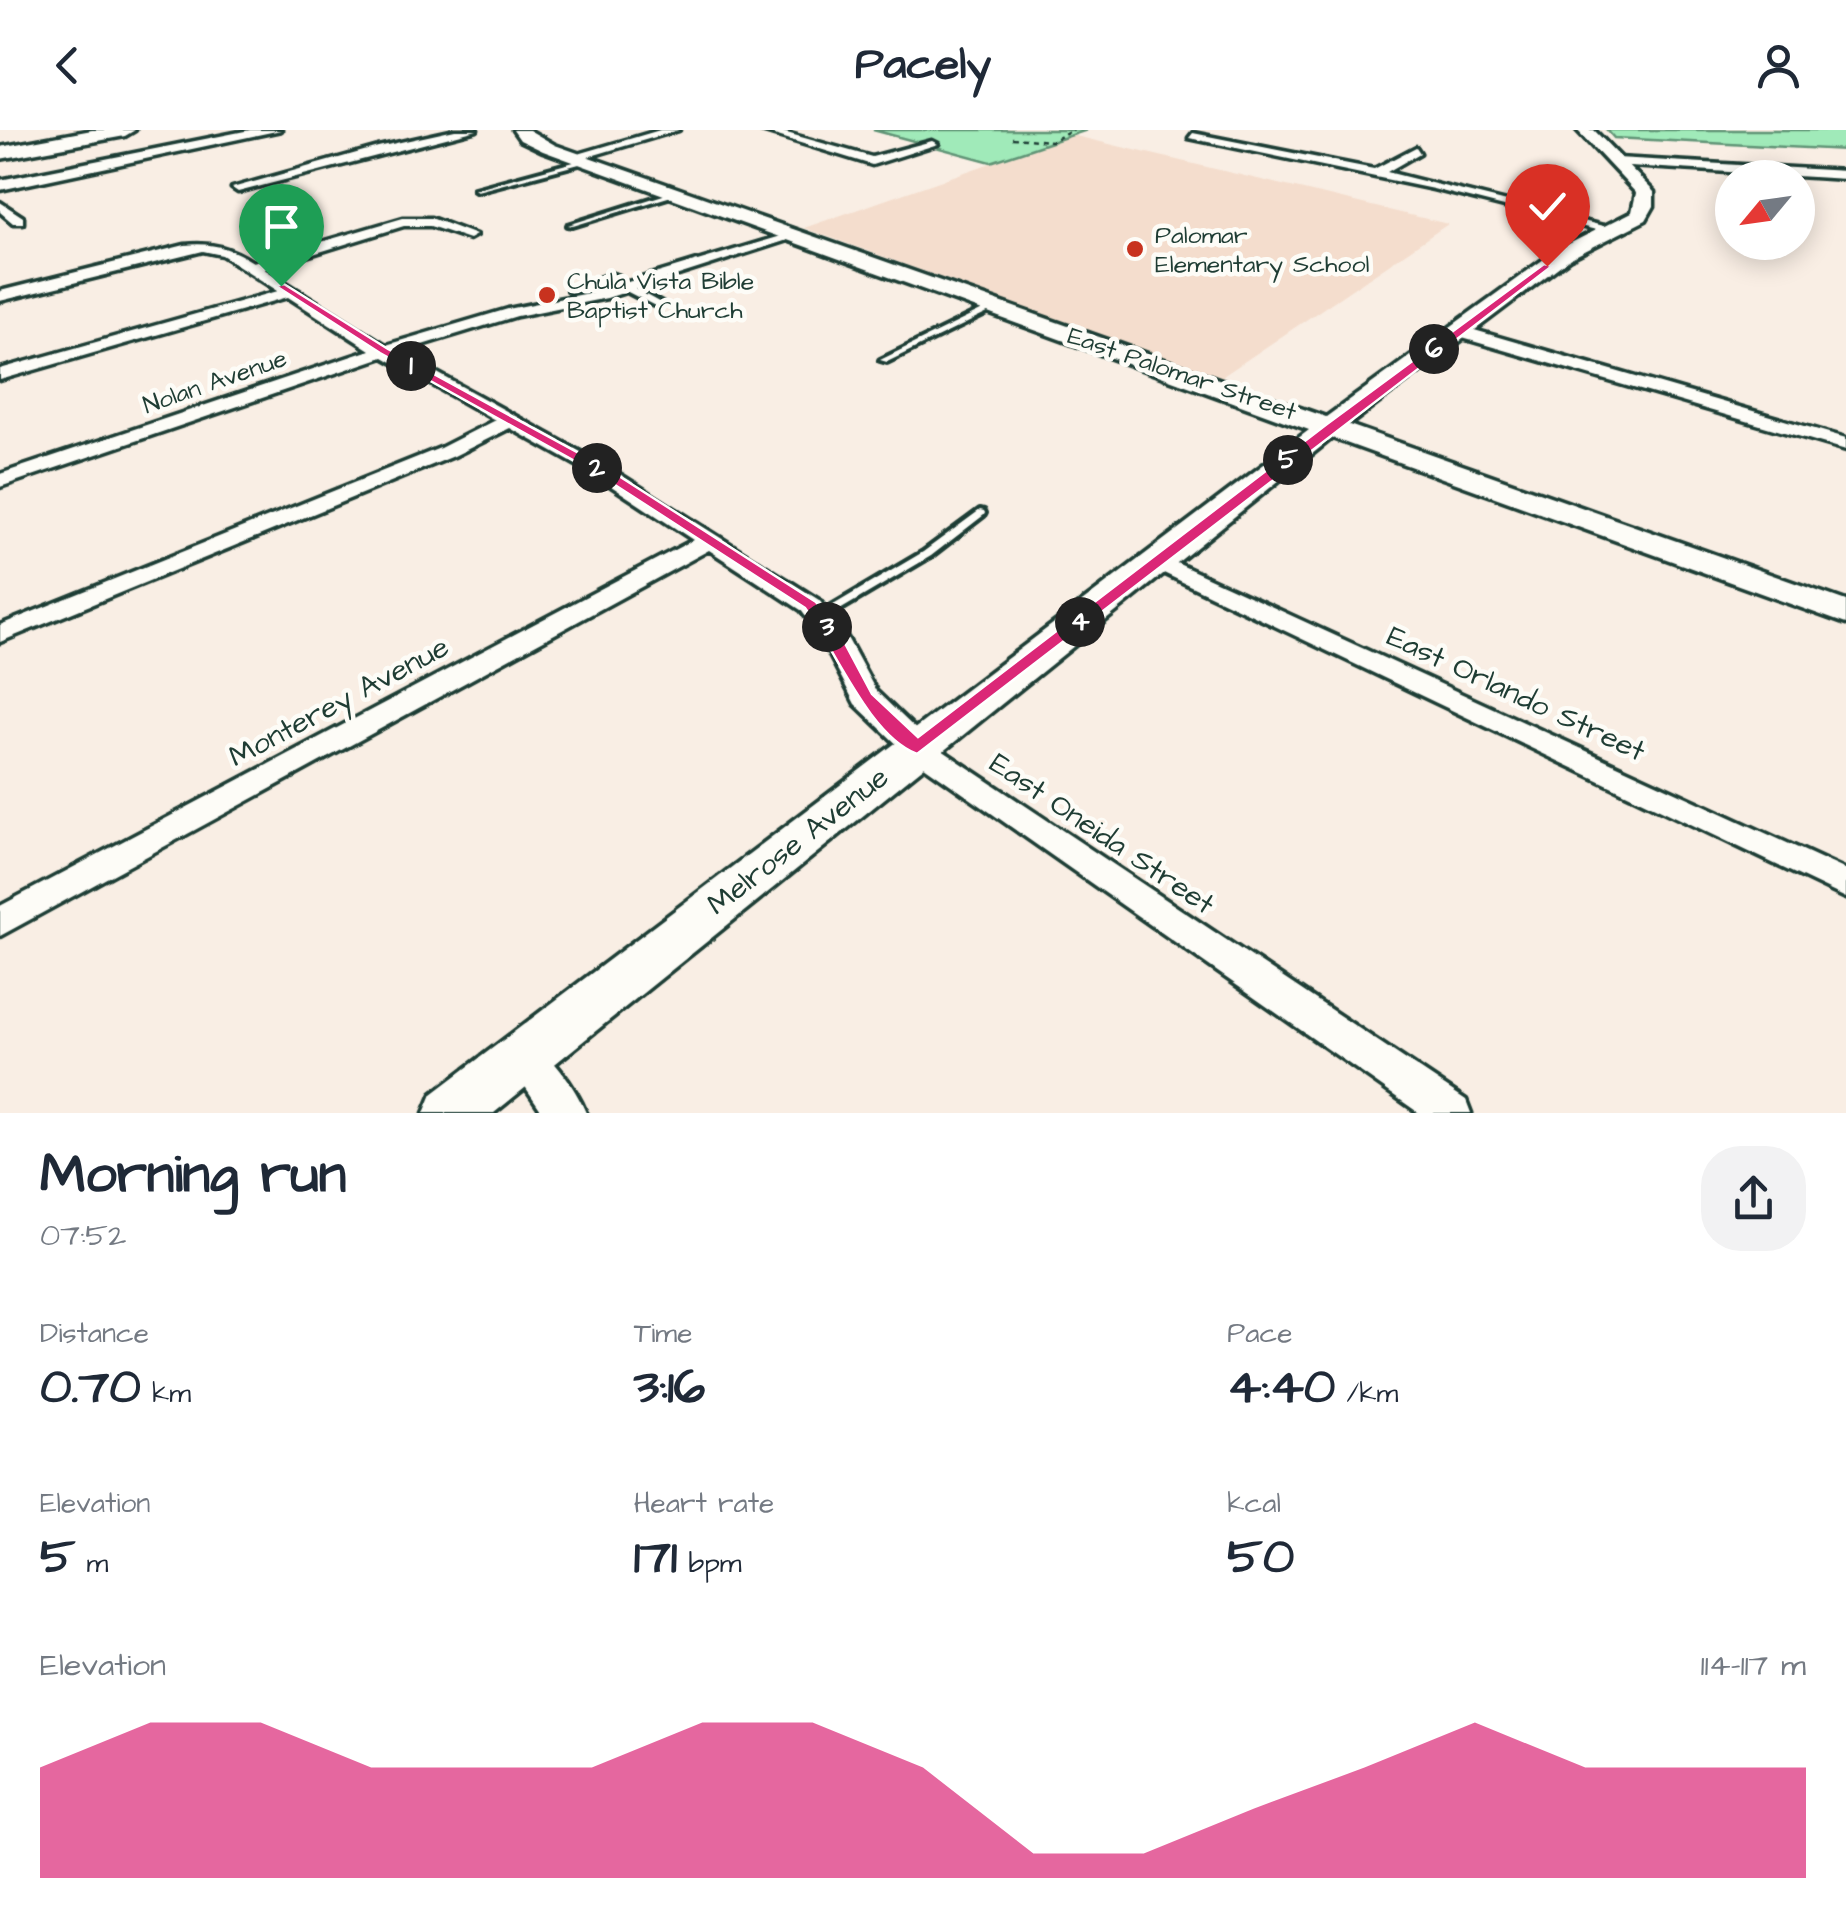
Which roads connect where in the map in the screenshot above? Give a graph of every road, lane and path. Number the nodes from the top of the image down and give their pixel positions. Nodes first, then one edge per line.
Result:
1 (30, 130) edge
2 (51, 130) edge
3 (72, 130) edge
4 (125, 130) edge
5 (273, 130) edge
6 (472, 130) edge
7 (521, 130) edge
8 (673, 130) edge
9 (764, 130) edge
10 (1074, 130) edge
11 (1586, 130) edge
12 (1193, 136) dead end
13 (1012, 138) dead end
14 (0, 139) edge
15 (932, 144) dead end
16 (1416, 151) dead end
17 (0, 153) edge
18 (580, 159) junction
19 (1617, 162) junction
20 (1378, 172) junction
21 (1846, 175) edge
22 (0, 186) edge
23 (238, 188) dead end
24 (477, 189) dead end
25 (676, 194) junction
26 (0, 206) edge
27 (18, 220) dead end
28 (571, 224) dead end
29 (1612, 230) junction
30 (792, 234) junction
31 (470, 235) dead end
32 (249, 268) junction
33 (620, 282) junction
34 (572, 290) dead end
35 (290, 292) junction
36 (0, 296) edge
37 (660, 304) dead end
38 (994, 308) junction
39 (1458, 331) junction
40 (384, 351) junction
41 (884, 360) dead end
42 (0, 376) edge
43 (510, 422) junction
44 (1331, 426) junction
45 (1846, 444) edge
46 (0, 481) edge
47 (980, 513) dead end
48 (710, 540) junction
49 (1159, 562) junction
50 (1846, 613) edge
51 (819, 617) junction
52 (0, 634) edge
53 (917, 748) junction
54 (1846, 885) edge
55 (0, 922) edge
56 (524, 1057) junction
57 (451, 1113) edge
58 (567, 1113) edge
59 (1452, 1113) edge

1 - 14 highway
2 - 14 highway
3 - 14 highway
4 - 17 highway
5 - 22 street
6 - 23 street
7 - 18 street, East Palomar Street
8 - 18 street
9 - 15 street
10 - 13 path
11 - 19 street, Melrose Avenue
12 - 20 street
16 - 20 street
18 - 24 lane
18 - 25 street, East Palomar Street
19 - 21 street
19 - 29 street, Melrose Avenue
20 - 29 street
25 - 28 lane
25 - 30 street, East Palomar Street
26 - 27 street
29 - 39 street, Melrose Avenue
30 - 33 street, Nolan Avenue
30 - 38 street, East Palomar Street
31 - 32 street
32 - 35 street, East Oneida Street
32 - 36 street, East Oneida Street
33 - 34 lane
33 - 37 lane
33 - 40 street, Nolan Avenue
35 - 40 street, East Oneida Street
35 - 42 street
38 - 41 lane
38 - 44 street, East Palomar Street
39 - 44 street, Melrose Avenue
39 - 45 street
40 - 43 street, East Oneida Street
40 - 46 street, Nolan Avenue
43 - 48 street, East Oneida Street
43 - 52 street
44 - 49 street, Melrose Avenue
44 - 50 street, East Palomar Street
47 - 51 lane
48 - 51 street, East Oneida Street
48 - 55 street, Monterey Avenue
49 - 53 street, Melrose Avenue
49 - 54 street, East Orlando Street
51 - 53 street, East Oneida Street
53 - 56 street, Melrose Avenue
53 - 59 street, East Oneida Street
56 - 57 street, Melrose Avenue
56 - 58 street

